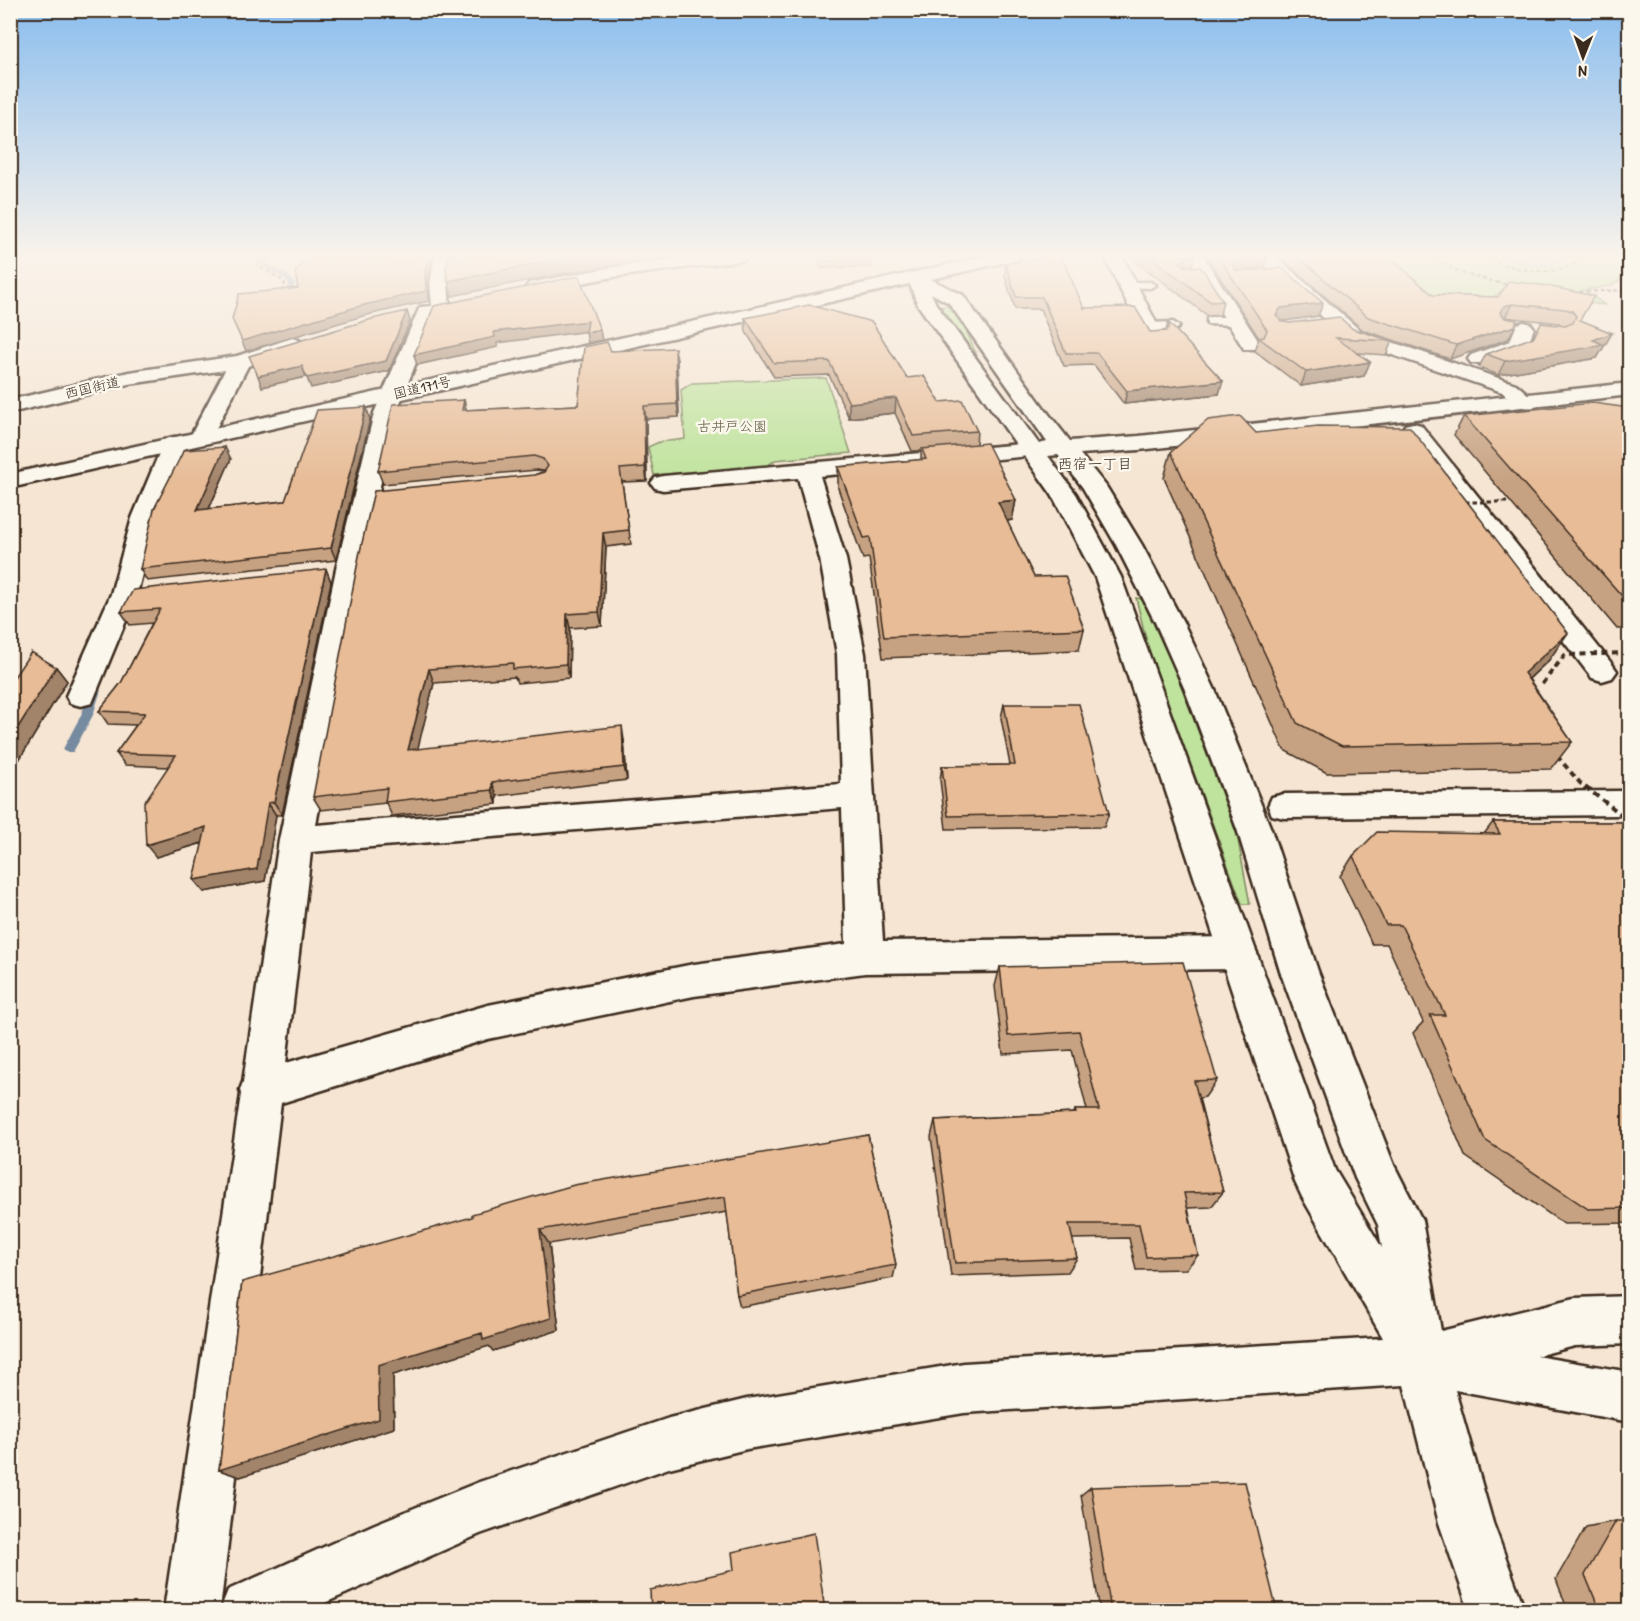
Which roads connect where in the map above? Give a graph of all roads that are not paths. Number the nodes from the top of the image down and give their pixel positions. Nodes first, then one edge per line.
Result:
1 (416, 332) edge
2 (671, 332) edge
3 (949, 332) edge
4 (1242, 332) edge
5 (1350, 332) edge
6 (1516, 332) edge
7 (314, 338) edge
8 (1251, 345) dead end
9 (240, 362) junction
10 (1451, 368) junction
11 (1629, 389) edge
12 (391, 394) junction
13 (1526, 402) junction
14 (10, 407) edge
15 (1413, 430) edge
16 (201, 437) junction
17 (174, 444) junction
18 (1048, 449) junction
19 (807, 470) junction
20 (10, 480) edge
21 (663, 483) dead end
22 (1602, 671) dead end
23 (81, 696) dead end
24 (857, 795) junction
25 (1284, 806) dead end
26 (1625, 812) edge
27 (296, 840) junction
28 (1238, 953) junction
29 (866, 957) junction
30 (260, 1090) junction
31 (1629, 1320) edge
32 (1422, 1360) junction
33 (1629, 1397) edge
34 (192, 1611) edge
35 (248, 1611) edge
36 (1497, 1611) edge

1 - 12 main road
2 - 12 main road, 国道171号
3 - 18 main road
4 - 8 main road
5 - 10 main road
6 - 10 main road
7 - 9 main road, 西国街道
9 - 14 main road, 西国街道
9 - 16 main road
10 - 13 main road
11 - 13 main road
12 - 16 main road, 国道171号
12 - 27 main road
13 - 18 main road
15 - 22 main road
16 - 17 main road, 国道171号
17 - 20 main road, 国道171号
17 - 23 main road
18 - 19 main road
18 - 28 main road
18 - 32 main road
19 - 21 main road
19 - 24 main road
24 - 27 main road
24 - 29 main road
25 - 26 main road
27 - 30 main road
28 - 29 main road
28 - 32 main road
29 - 30 main road
30 - 34 main road
31 - 32 main road
32 - 33 main road
32 - 35 main road
32 - 36 main road

